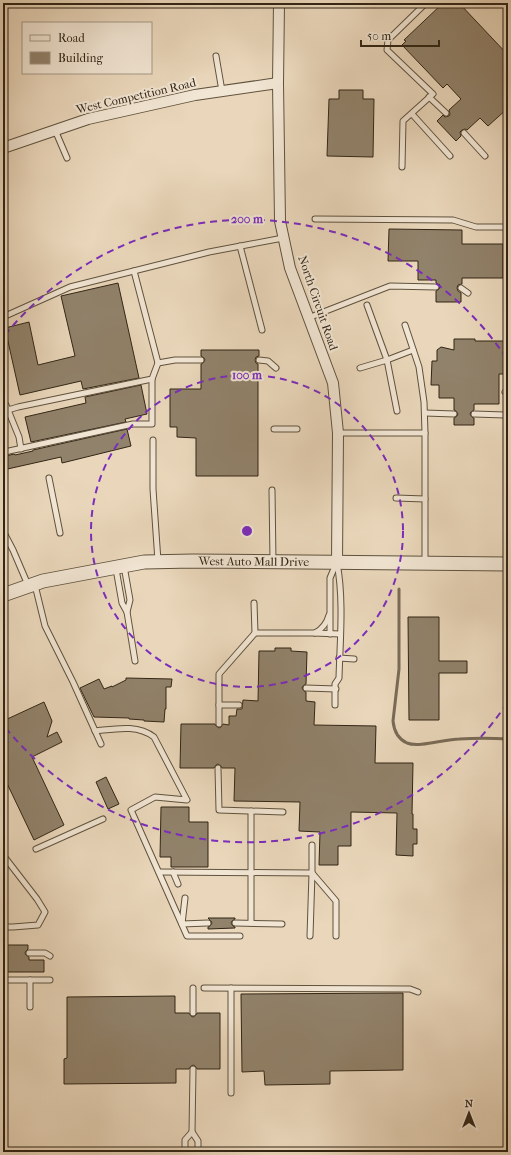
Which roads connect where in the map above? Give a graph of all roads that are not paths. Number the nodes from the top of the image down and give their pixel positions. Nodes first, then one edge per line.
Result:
1 (279, 3) edge
2 (426, 3) edge
3 (216, 56) dead end
4 (278, 83) junction
5 (222, 91) junction
6 (430, 97) junction
7 (446, 113) dead end
8 (412, 114) junction
9 (55, 130) junction
10 (464, 133) dead end
11 (3, 148) edge
12 (450, 156) dead end
13 (485, 156) dead end
14 (67, 158) dead end
15 (402, 167) dead end
16 (316, 219) dead end
17 (508, 228) edge
18 (283, 238) junction
19 (240, 246) junction
20 (134, 271) junction
21 (436, 288) dead end
22 (462, 288) dead end
23 (468, 293) dead end
24 (367, 305) dead end
25 (3, 317) edge
26 (308, 318) junction
27 (405, 325) dead end
28 (262, 330) dead end
29 (413, 350) junction
30 (201, 360) dead end
31 (258, 360) dead end
32 (387, 360) junction
33 (158, 363) junction
34 (276, 368) dead end
35 (360, 368) dead end
36 (152, 379) junction
37 (3, 401) edge
38 (8, 410) junction
39 (397, 411) dead end
40 (425, 414) junction
41 (454, 414) dead end
42 (474, 414) dead end
43 (505, 415) dead end
44 (274, 429) dead end
45 (297, 429) dead end
46 (338, 433) junction
47 (425, 433) junction
48 (153, 440) dead end
49 (21, 449) junction
50 (3, 454) edge
51 (49, 478) dead end
52 (272, 490) dead end
53 (396, 498) dead end
54 (426, 499) junction
55 (3, 531) edge
56 (60, 533) dead end
57 (158, 562) junction
58 (273, 562) junction
59 (337, 562) junction
60 (425, 563) junction
61 (508, 564) edge
62 (120, 567) junction
63 (31, 585) junction
64 (3, 595) edge
65 (254, 603) dead end
66 (330, 607) junction
67 (127, 612) junction
68 (255, 633) junction
69 (314, 633) junction
70 (330, 634) junction
71 (340, 634) junction
72 (339, 658) junction
73 (354, 659) dead end
74 (135, 661) dead end
75 (331, 678) dead end
76 (336, 686) junction
77 (306, 688) dead end
78 (220, 705) junction
79 (239, 705) dead end
80 (335, 705) dead end
81 (220, 724) dead end
82 (95, 731) junction
83 (101, 744) dead end
84 (218, 768) dead end
85 (251, 811) junction
86 (283, 812) dead end
87 (103, 819) dead end
88 (312, 845) dead end
89 (36, 849) dead end
90 (3, 855) edge
91 (159, 872) junction
92 (173, 872) junction
93 (251, 872) junction
94 (312, 873) junction
95 (178, 884) dead end
96 (185, 898) dead end
97 (208, 923) dead end
98 (235, 923) dead end
99 (251, 923) junction
100 (182, 924) junction
101 (282, 924) dead end
102 (3, 927) edge
103 (240, 936) dead end
104 (310, 936) dead end
105 (336, 936) dead end
106 (28, 953) dead end
107 (50, 956) dead end
108 (3, 980) edge
109 (30, 980) junction
110 (50, 980) dead end
111 (193, 988) dead end
112 (204, 988) dead end
113 (232, 988) junction
114 (418, 992) dead end
115 (30, 1007) dead end
116 (193, 1013) dead end
117 (193, 1069) dead end
118 (232, 1093) dead end
119 (192, 1132) junction
120 (185, 1152) edge
121 (198, 1152) edge

1 - 4 street, North Circuit Road
2 - 6 lane
3 - 5 lane
4 - 5 street, West Competition Road
4 - 18 street, North Circuit Road
5 - 9 street, West Competition Road
6 - 7 lane
6 - 8 lane
8 - 12 lane
8 - 15 lane
9 - 11 street, West Competition Road
9 - 14 lane
10 - 13 lane
16 - 17 lane
18 - 19 lane
18 - 26 street, North Circuit Road
19 - 20 lane
19 - 28 lane
20 - 25 lane
20 - 33 lane
21 - 26 lane
22 - 23 lane
24 - 32 lane
26 - 46 street, North Circuit Road
27 - 29 lane
29 - 32 lane
29 - 40 lane
30 - 33 lane
31 - 34 lane
32 - 35 lane
32 - 39 lane
33 - 36 lane
36 - 38 lane
36 - 49 lane
37 - 38 lane
38 - 49 lane
40 - 41 lane
40 - 47 lane
42 - 43 lane
44 - 45 lane
46 - 47 lane
46 - 59 street, North Circuit Road
47 - 54 lane
48 - 57 lane
49 - 50 lane
51 - 56 lane
52 - 58 lane
53 - 54 lane
54 - 60 lane
55 - 63 lane
57 - 58 street, West Auto Mall Drive
57 - 62 street, West Auto Mall Drive
58 - 59 street, West Auto Mall Drive
59 - 60 street, West Auto Mall Drive
59 - 66 lane
59 - 71 lane
60 - 61 street, West Auto Mall Drive
62 - 63 street, West Auto Mall Drive
62 - 67 lane
62 - 67 lane
63 - 64 street, West Auto Mall Drive
63 - 82 lane
65 - 68 lane
66 - 69 lane
66 - 70 lane
67 - 74 lane
68 - 69 lane
68 - 78 lane
69 - 70 lane
70 - 71 lane
71 - 72 lane
72 - 73 lane
72 - 76 lane
75 - 76 lane
76 - 77 lane
76 - 80 lane
78 - 79 lane
78 - 81 lane
82 - 83 lane
82 - 91 lane
84 - 85 lane
85 - 86 lane
85 - 93 lane
87 - 89 lane
88 - 94 lane
90 - 102 lane
91 - 92 lane
91 - 100 lane
92 - 93 lane
92 - 95 lane
93 - 94 lane
93 - 99 lane
94 - 104 lane
94 - 105 lane
96 - 100 lane
97 - 100 lane
98 - 99 lane
99 - 101 lane
100 - 103 lane
106 - 107 lane
108 - 109 lane
109 - 110 lane
109 - 115 lane
111 - 116 lane
112 - 113 lane
113 - 114 lane
113 - 118 lane
117 - 119 lane
119 - 120 lane
119 - 121 lane

